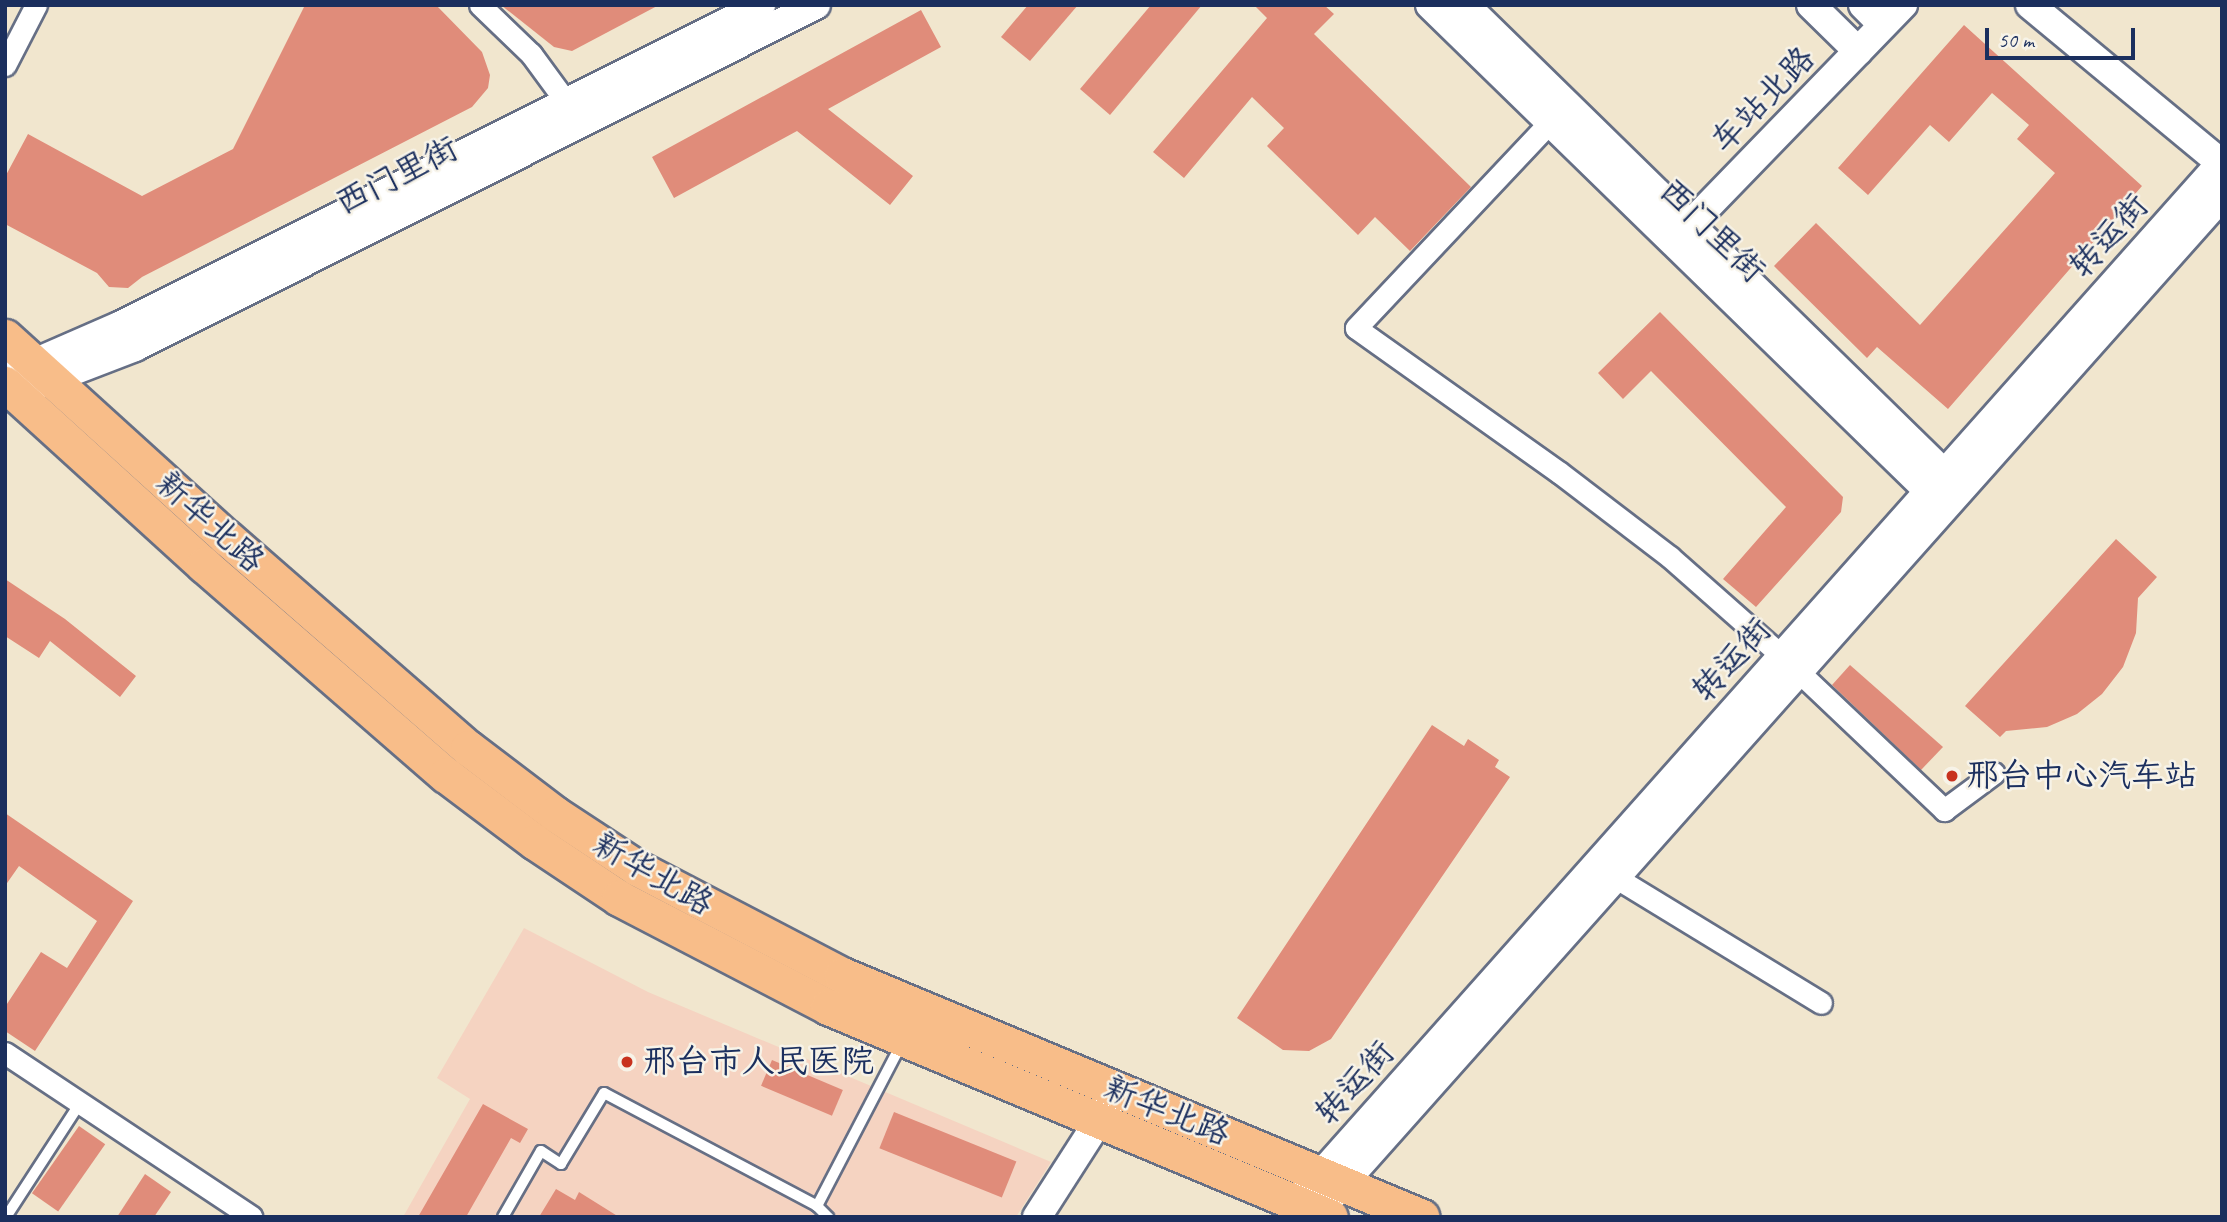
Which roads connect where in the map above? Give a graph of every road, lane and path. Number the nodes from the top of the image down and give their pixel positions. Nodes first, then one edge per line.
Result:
1 (36, 5) edge
2 (480, 5) edge
3 (761, 5) edge
4 (816, 5) edge
5 (1430, 5) edge
6 (1465, 5) edge
7 (1811, 5) edge
8 (1863, 5) edge
9 (2030, 5) edge
10 (1893, 15) edge
11 (1858, 51) junction
12 (5, 65) edge
13 (567, 103) junction
14 (1550, 122) junction
15 (2221, 164) edge
16 (2222, 196) edge
17 (1682, 233) junction
18 (5, 337) edge
19 (19, 382) edge
20 (1945, 490) junction
21 (1791, 664) junction
22 (1994, 773) dead end
23 (1606, 871) junction
24 (1821, 1003) dead end
25 (904, 1040) junction
26 (5, 1053) edge
27 (1118, 1091) junction
28 (80, 1103) junction
29 (1098, 1121) junction
30 (1332, 1179) junction
31 (817, 1206) junction
32 (1314, 1210) edge
33 (6, 1217) edge
34 (252, 1217) edge
35 (503, 1217) edge
36 (828, 1217) edge
37 (1037, 1217) edge
38 (1422, 1217) edge

1 - 12 street
2 - 13 street
3 - 13 street
4 - 19 street, 西门里街
5 - 14 street, 西门里街
6 - 17 street
7 - 11 street
8 - 10 street
9 - 15 street
10 - 11 street, 车站北路
11 - 17 street, 车站北路
13 - 19 street
14 - 17 street, 西门里街
14 - 21 street
15 - 20 street, 转运街
16 - 20 street, 转运街
17 - 20 street
18 - 19 main road, 新华北路
19 - 25 main road, 新华北路
19 - 27 main road, 新华北路
20 - 21 street, 转运街
21 - 22 street
21 - 23 street, 转运街
23 - 24 street
23 - 30 street, 转运街
25 - 29 main road, 新华北路
25 - 31 lane
26 - 28 street
27 - 29 street
27 - 30 main road, 新华北路
28 - 33 lane
28 - 34 street
29 - 32 main road, 新华北路
29 - 37 street
30 - 32 street, 转运街
30 - 38 main road, 新华北路
31 - 35 lane
31 - 36 lane

